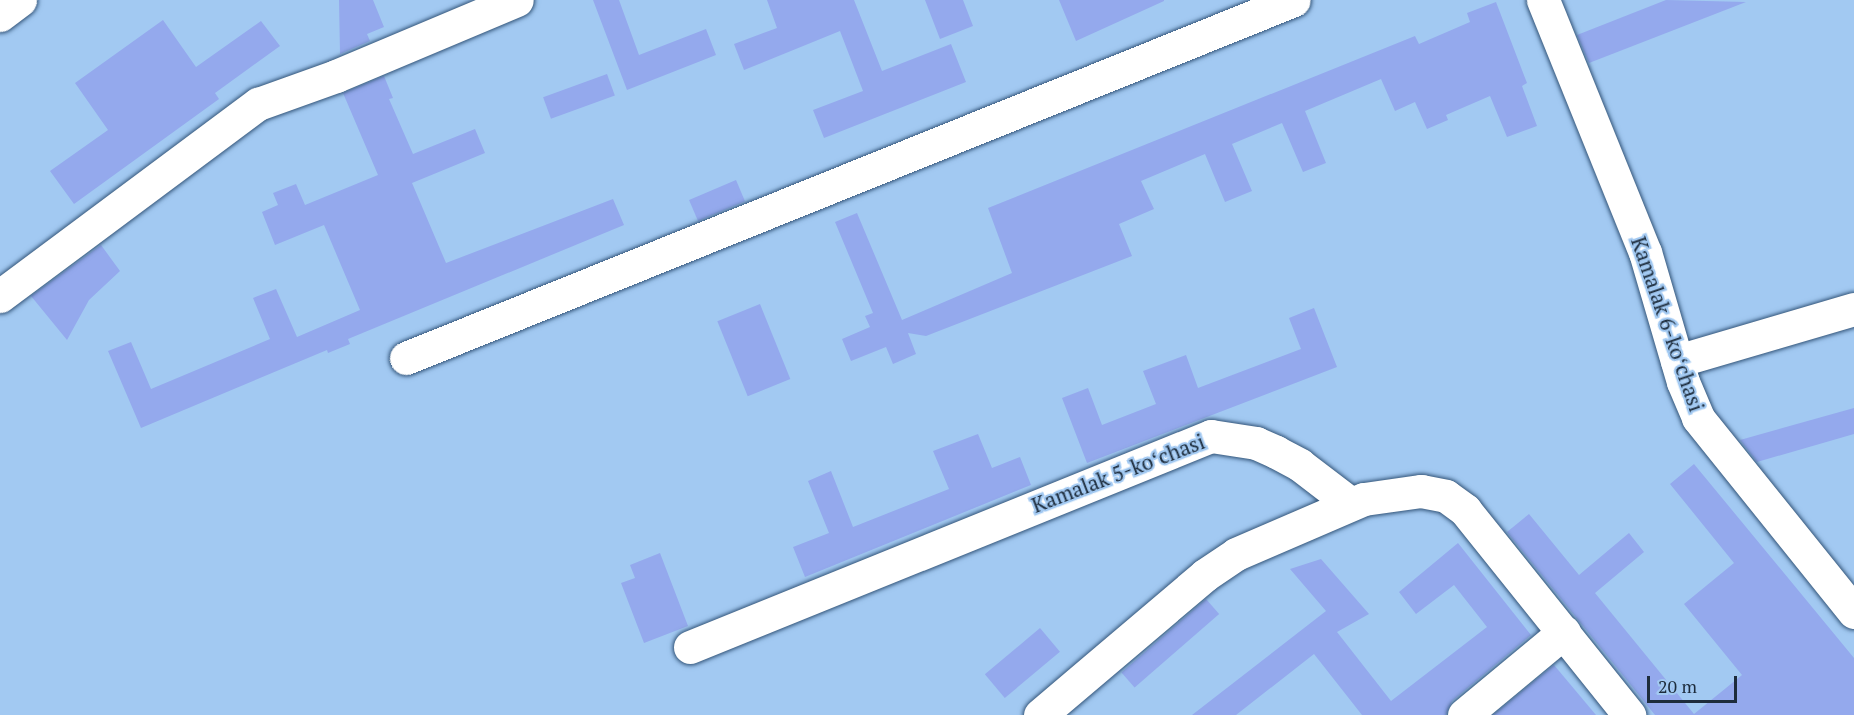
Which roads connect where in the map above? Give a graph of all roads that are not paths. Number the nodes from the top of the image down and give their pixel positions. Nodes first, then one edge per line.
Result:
1 (20, 0) edge
2 (517, 0) edge
3 (1294, 0) edge
4 (1543, 0) edge
5 (0, 15) edge
6 (0, 296) edge
7 (1854, 309) edge
8 (406, 358) dead end
9 (1677, 361) junction
10 (1351, 504) junction
11 (1839, 572) edge
12 (1854, 612) edge
13 (1564, 632) junction
14 (690, 647) dead end
15 (1040, 715) edge
16 (1464, 715) edge
17 (1629, 715) edge

1 - 5 street
2 - 6 street
3 - 8 street
4 - 9 street, Kamalak 6-koʻchasi
7 - 9 street
9 - 11 street, Kamalak 6-koʻchasi
10 - 13 street
10 - 14 street, Kamalak 5-koʻchasi
10 - 15 street
11 - 12 street, Kamalak 6-koʻchasi
13 - 16 street
13 - 17 street

